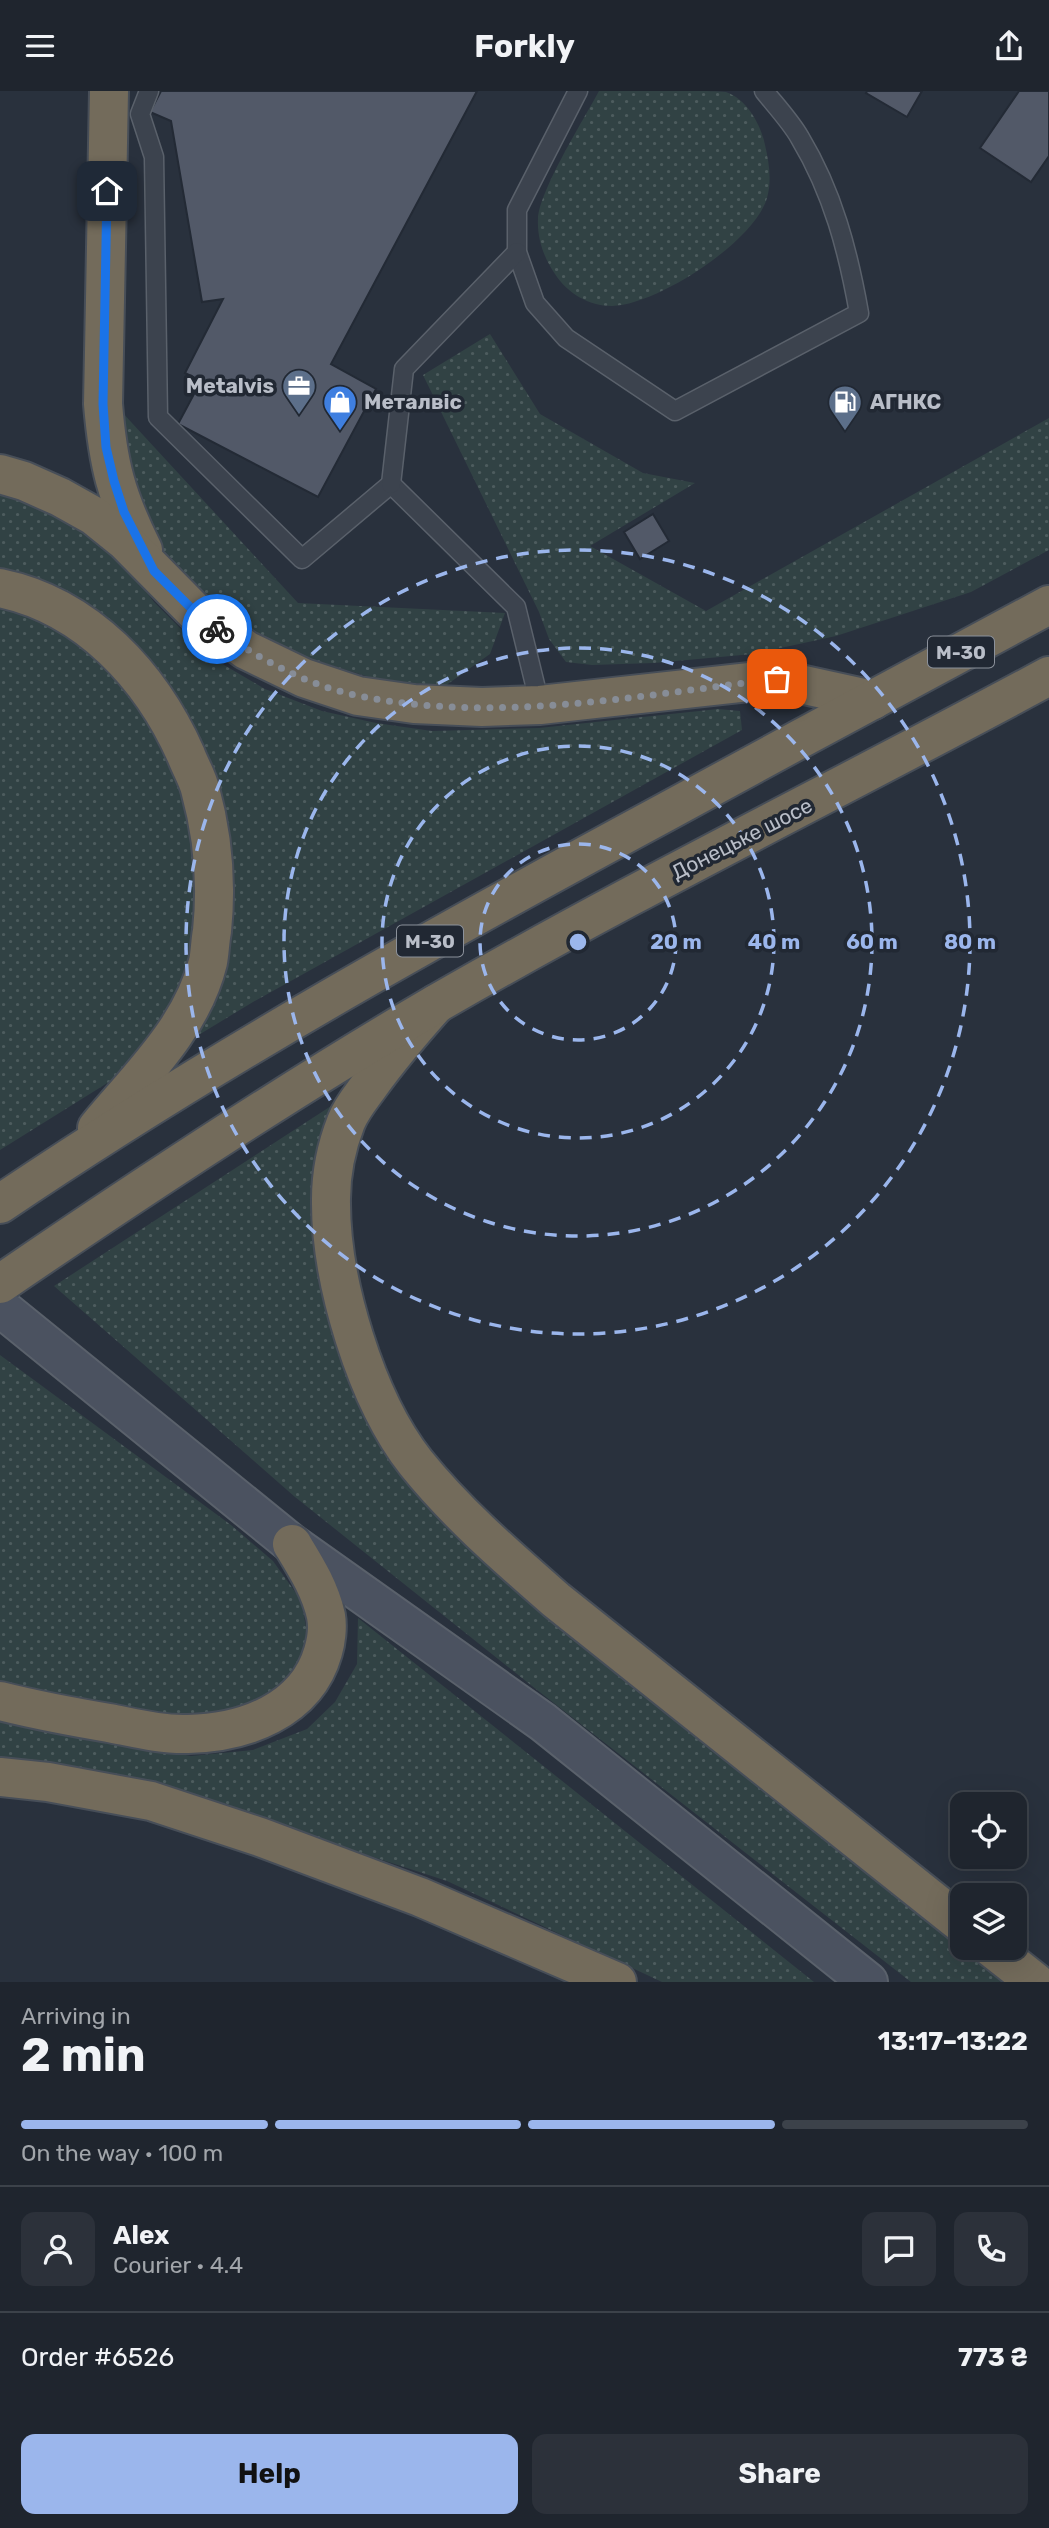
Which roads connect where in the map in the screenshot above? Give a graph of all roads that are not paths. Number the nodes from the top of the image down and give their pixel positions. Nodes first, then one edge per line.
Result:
1 (109, 91) edge
2 (149, 91) edge
3 (579, 91) edge
4 (764, 91) edge
5 (517, 252) junction
6 (0, 474) edge
7 (391, 484) junction
8 (154, 571) junction
9 (0, 588) edge
10 (1049, 605) edge
11 (1049, 676) edge
12 (873, 699) junction
13 (540, 705) junction
14 (436, 1004) junction
15 (77, 1152) junction
16 (0, 1204) edge
17 (0, 1285) edge
18 (0, 1307) edge
19 (292, 1544) junction
20 (0, 1701) edge
21 (0, 1777) edge
22 (950, 1914) edge
23 (1007, 1960) edge
24 (617, 1982) edge
25 (869, 1982) edge
26 (1035, 1982) edge

1 - 8 highway
2 - 7 lane
3 - 5 lane
4 - 5 lane
5 - 7 lane
6 - 8 highway
7 - 13 lane
8 - 13 highway
9 - 15 highway
10 - 12 highway, М-30
11 - 14 highway, Донецьке шосе / М-30
12 - 13 highway
12 - 15 highway, М-30
14 - 17 highway, М-30
14 - 22 highway
15 - 16 highway, М-30
18 - 19 main road
19 - 20 highway
19 - 25 main road
21 - 24 highway
23 - 26 highway

